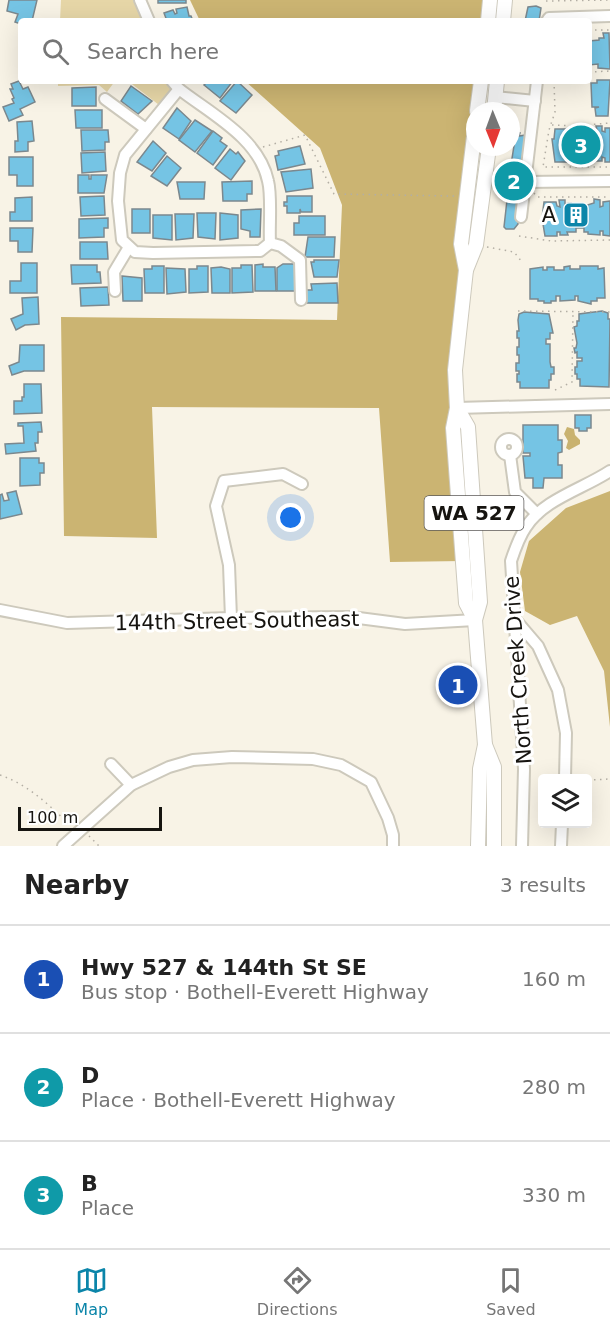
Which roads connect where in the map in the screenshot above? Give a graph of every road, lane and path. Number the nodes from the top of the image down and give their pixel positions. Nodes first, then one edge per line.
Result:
1 (140, 0) edge
2 (490, 0) edge
3 (505, 0) edge
4 (546, 0) edge
5 (610, 0) edge
6 (610, 16) edge
7 (148, 18) edge
8 (488, 18) edge
9 (503, 18) edge
10 (549, 18) edge
11 (592, 30) edge
12 (610, 30) edge
13 (610, 71) edge
14 (592, 72) edge
15 (481, 84) edge
16 (497, 84) edge
17 (537, 84) edge
18 (554, 84) edge
19 (175, 85) edge
20 (105, 99) dead end
21 (535, 101) junction
22 (478, 102) edge
23 (494, 102) edge
24 (520, 102) edge
25 (610, 123) edge
26 (552, 124) junction
27 (146, 129) junction
28 (253, 150) junction
29 (471, 156) edge
30 (488, 156) edge
31 (610, 167) edge
32 (610, 181) edge
33 (531, 182) junction
34 (466, 197) junction
35 (610, 197) edge
36 (521, 216) dead end
37 (519, 236) dead end
38 (610, 240) edge
39 (270, 243) junction
40 (476, 245) junction
41 (132, 249) junction
42 (522, 262) dead end
43 (466, 270) junction
44 (115, 291) dead end
45 (301, 300) dead end
46 (518, 311) dead end
47 (573, 311) junction
48 (610, 312) edge
49 (555, 390) dead end
50 (610, 404) edge
51 (457, 408) junction
52 (510, 455) dead end
53 (610, 471) edge
54 (302, 483) dead end
55 (537, 514) junction
56 (0, 610) edge
57 (231, 618) junction
58 (514, 618) junction
59 (475, 620) junction
60 (485, 745) junction
61 (111, 764) dead end
62 (565, 774) edge
63 (0, 775) edge
64 (610, 779) edge
65 (592, 780) edge
66 (131, 785) junction
67 (562, 828) edge
68 (80, 831) junction
69 (63, 846) edge
70 (99, 846) edge
71 (393, 846) edge
72 (478, 846) edge
73 (494, 846) edge
74 (522, 846) edge
75 (561, 846) edge

1 - 7 street
2 - 8 main road
3 - 9 main road
4 - 5 path
6 - 10 street
11 - 12 path
13 - 14 path
15 - 22 main road
16 - 23 main road
17 - 21 street
18 - 26 path
19 - 27 street
19 - 28 street
20 - 27 street
21 - 24 street
21 - 33 street
25 - 26 path
26 - 31 path
27 - 41 street
28 - 34 path
28 - 39 street
29 - 34 main road, WA 527
30 - 40 main road
32 - 33 street
33 - 35 path
33 - 36 street
34 - 43 main road, WA 527
37 - 38 path
39 - 41 street
39 - 45 street
40 - 42 path
40 - 43 main road
41 - 44 street
43 - 51 main road, WA 527
46 - 47 path
47 - 48 path
47 - 49 path
50 - 51 street
51 - 59 main road, WA 527
52 - 55 street
53 - 55 street, North Creek Drive
54 - 57 street
55 - 58 street, North Creek Drive
56 - 57 street, 144th Street Southeast
57 - 59 street, 144th Street Southeast
58 - 62 street
58 - 74 street, North Creek Drive
59 - 60 main road, WA 527
60 - 72 main road, WA 527
60 - 73 main road, WA 527
61 - 66 street
63 - 68 path
64 - 65 path
66 - 68 street
66 - 71 street
67 - 75 street
68 - 69 street
68 - 70 path

